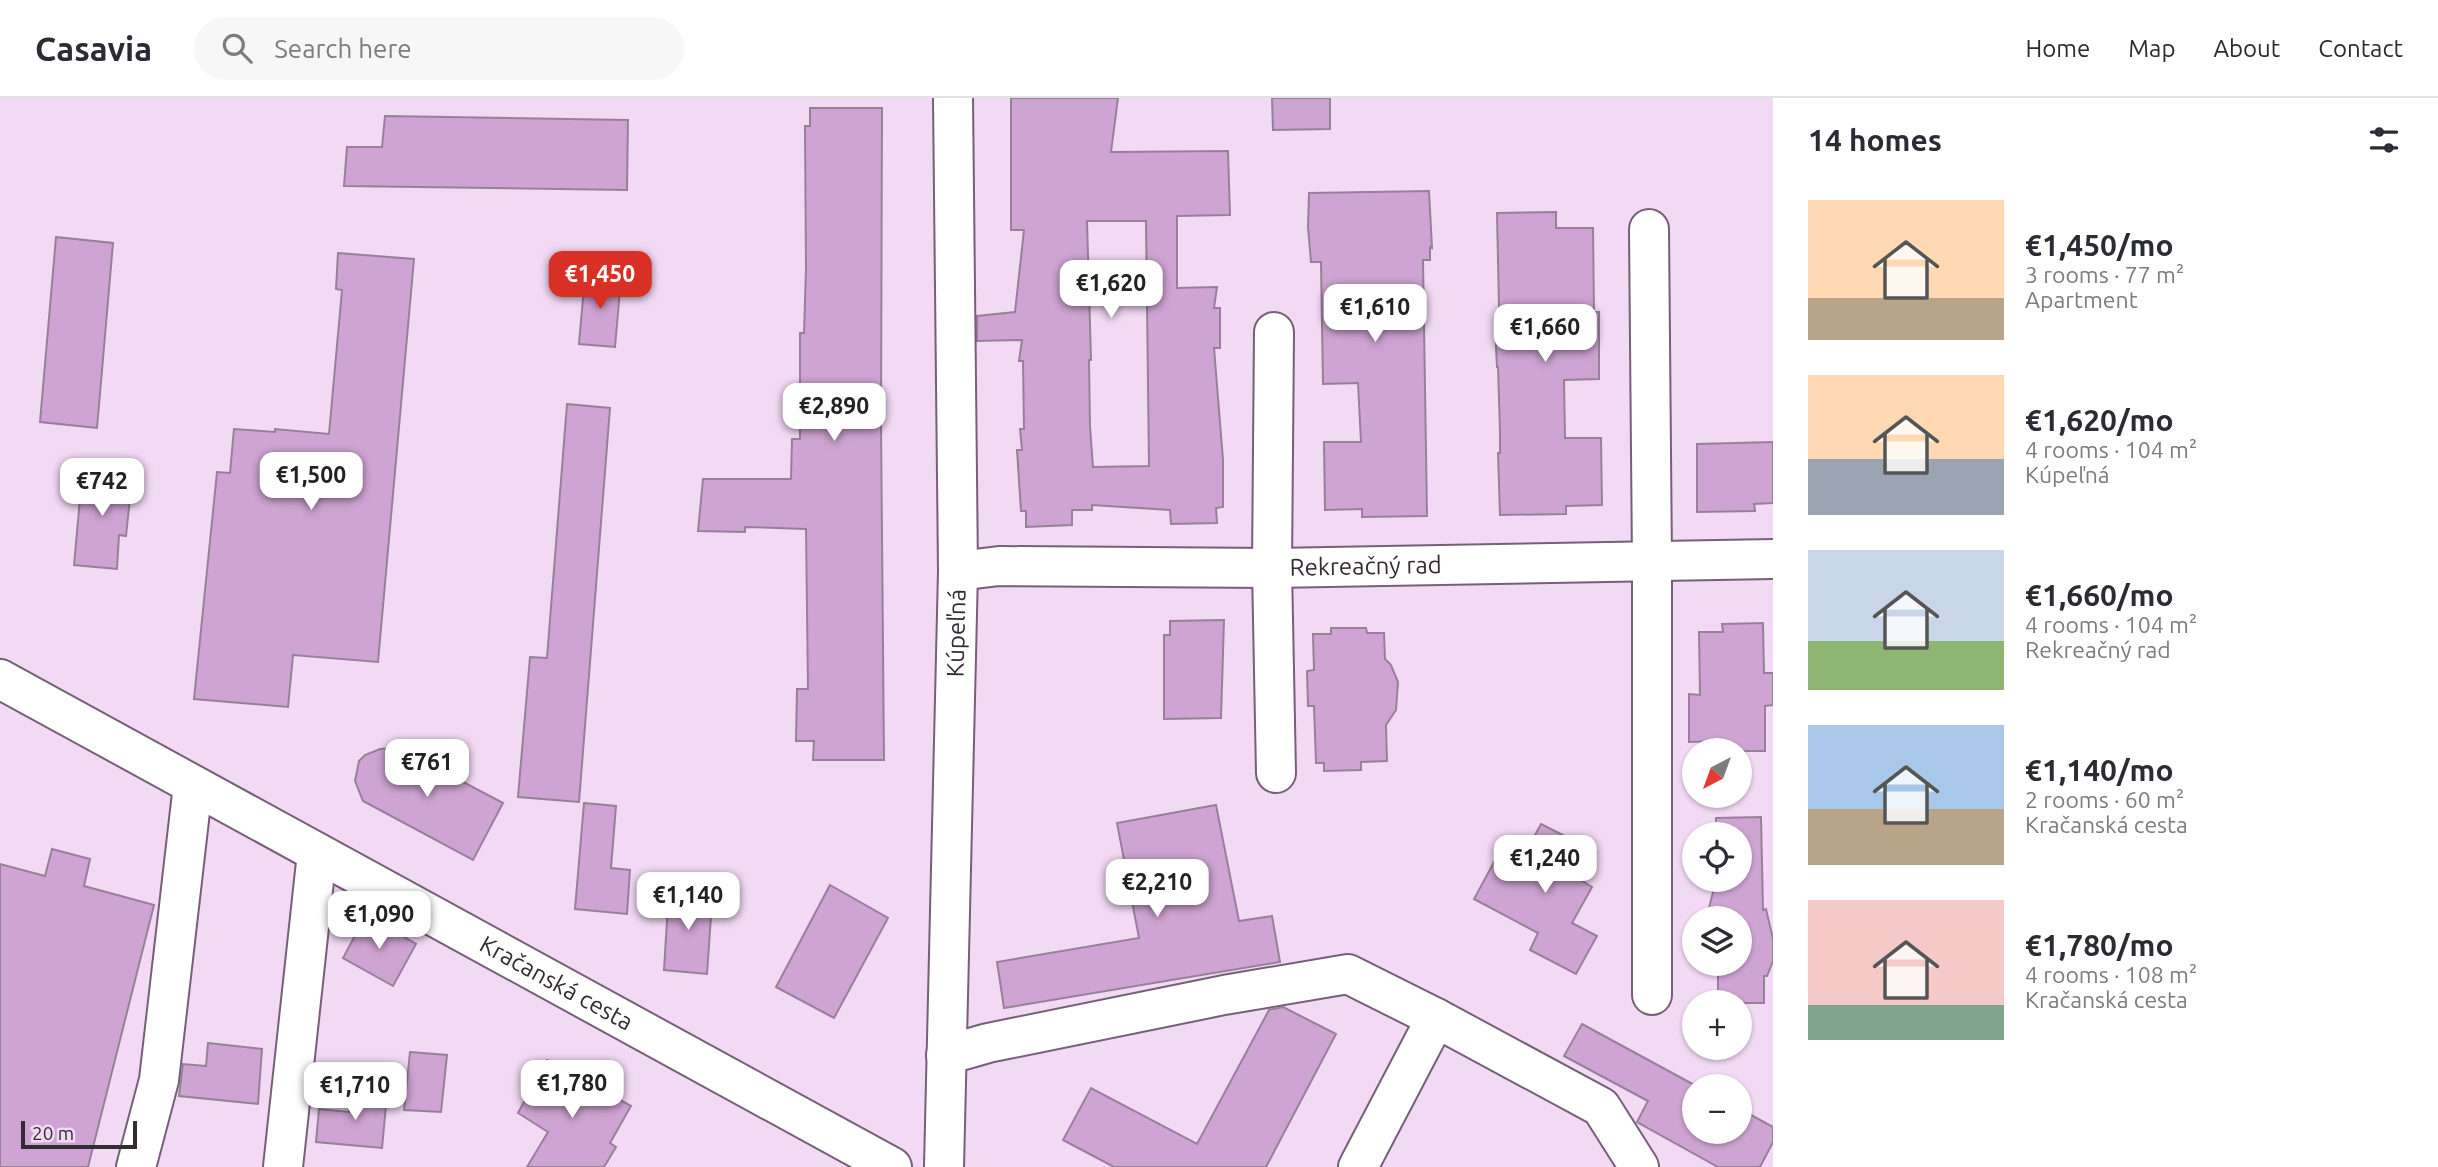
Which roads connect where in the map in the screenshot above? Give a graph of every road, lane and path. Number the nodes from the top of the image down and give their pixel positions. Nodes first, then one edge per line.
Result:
1 (953, 98) edge
2 (1649, 229) dead end
3 (1274, 332) dead end
4 (1773, 559) edge
5 (1652, 562) junction
6 (1272, 568) junction
7 (958, 570) junction
8 (0, 679) edge
9 (1276, 773) dead end
10 (193, 785) junction
11 (317, 853) junction
12 (1652, 995) dead end
13 (1436, 1018) junction
14 (946, 1055) junction
15 (136, 1167) edge
16 (283, 1167) edge
17 (892, 1167) edge
18 (944, 1167) edge
19 (1358, 1167) edge
20 (1639, 1167) edge

1 - 7 street, Kúpeľná
2 - 5 street
3 - 6 street
4 - 5 street, Rekreačný rad
5 - 6 street, Rekreačný rad
5 - 12 street
6 - 7 street, Rekreačný rad
6 - 9 street
7 - 14 street, Kúpeľná
8 - 10 street, Kračanská cesta
10 - 11 street, Kračanská cesta
10 - 15 street
11 - 16 street
11 - 17 street, Kračanská cesta
13 - 14 street
13 - 19 street
13 - 20 street
14 - 18 street, Kúpeľná

